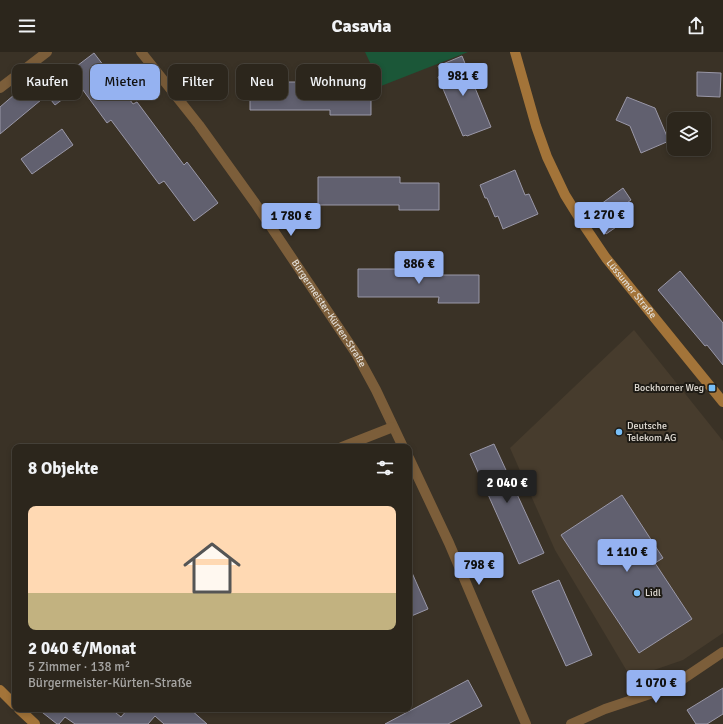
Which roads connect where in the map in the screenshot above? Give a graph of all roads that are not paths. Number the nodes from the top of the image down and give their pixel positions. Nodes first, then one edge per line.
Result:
1 (47, 52) edge
2 (142, 52) edge
3 (515, 52) edge
4 (0, 88) edge
5 (723, 402) edge
6 (393, 427) junction
7 (350, 444) edge
8 (402, 444) edge
9 (412, 464) edge
10 (723, 652) edge
11 (0, 690) edge
12 (12, 702) edge
13 (22, 712) edge
14 (34, 724) edge
15 (526, 724) edge
16 (571, 724) edge

1 - 4 street
2 - 6 street, Bürgermeister-Kürten-Straße
3 - 5 main road, Lüssumer Straße
6 - 7 street
6 - 8 street, Bürgermeister-Kürten-Straße
9 - 15 street
10 - 16 street
11 - 12 main road
13 - 14 main road

